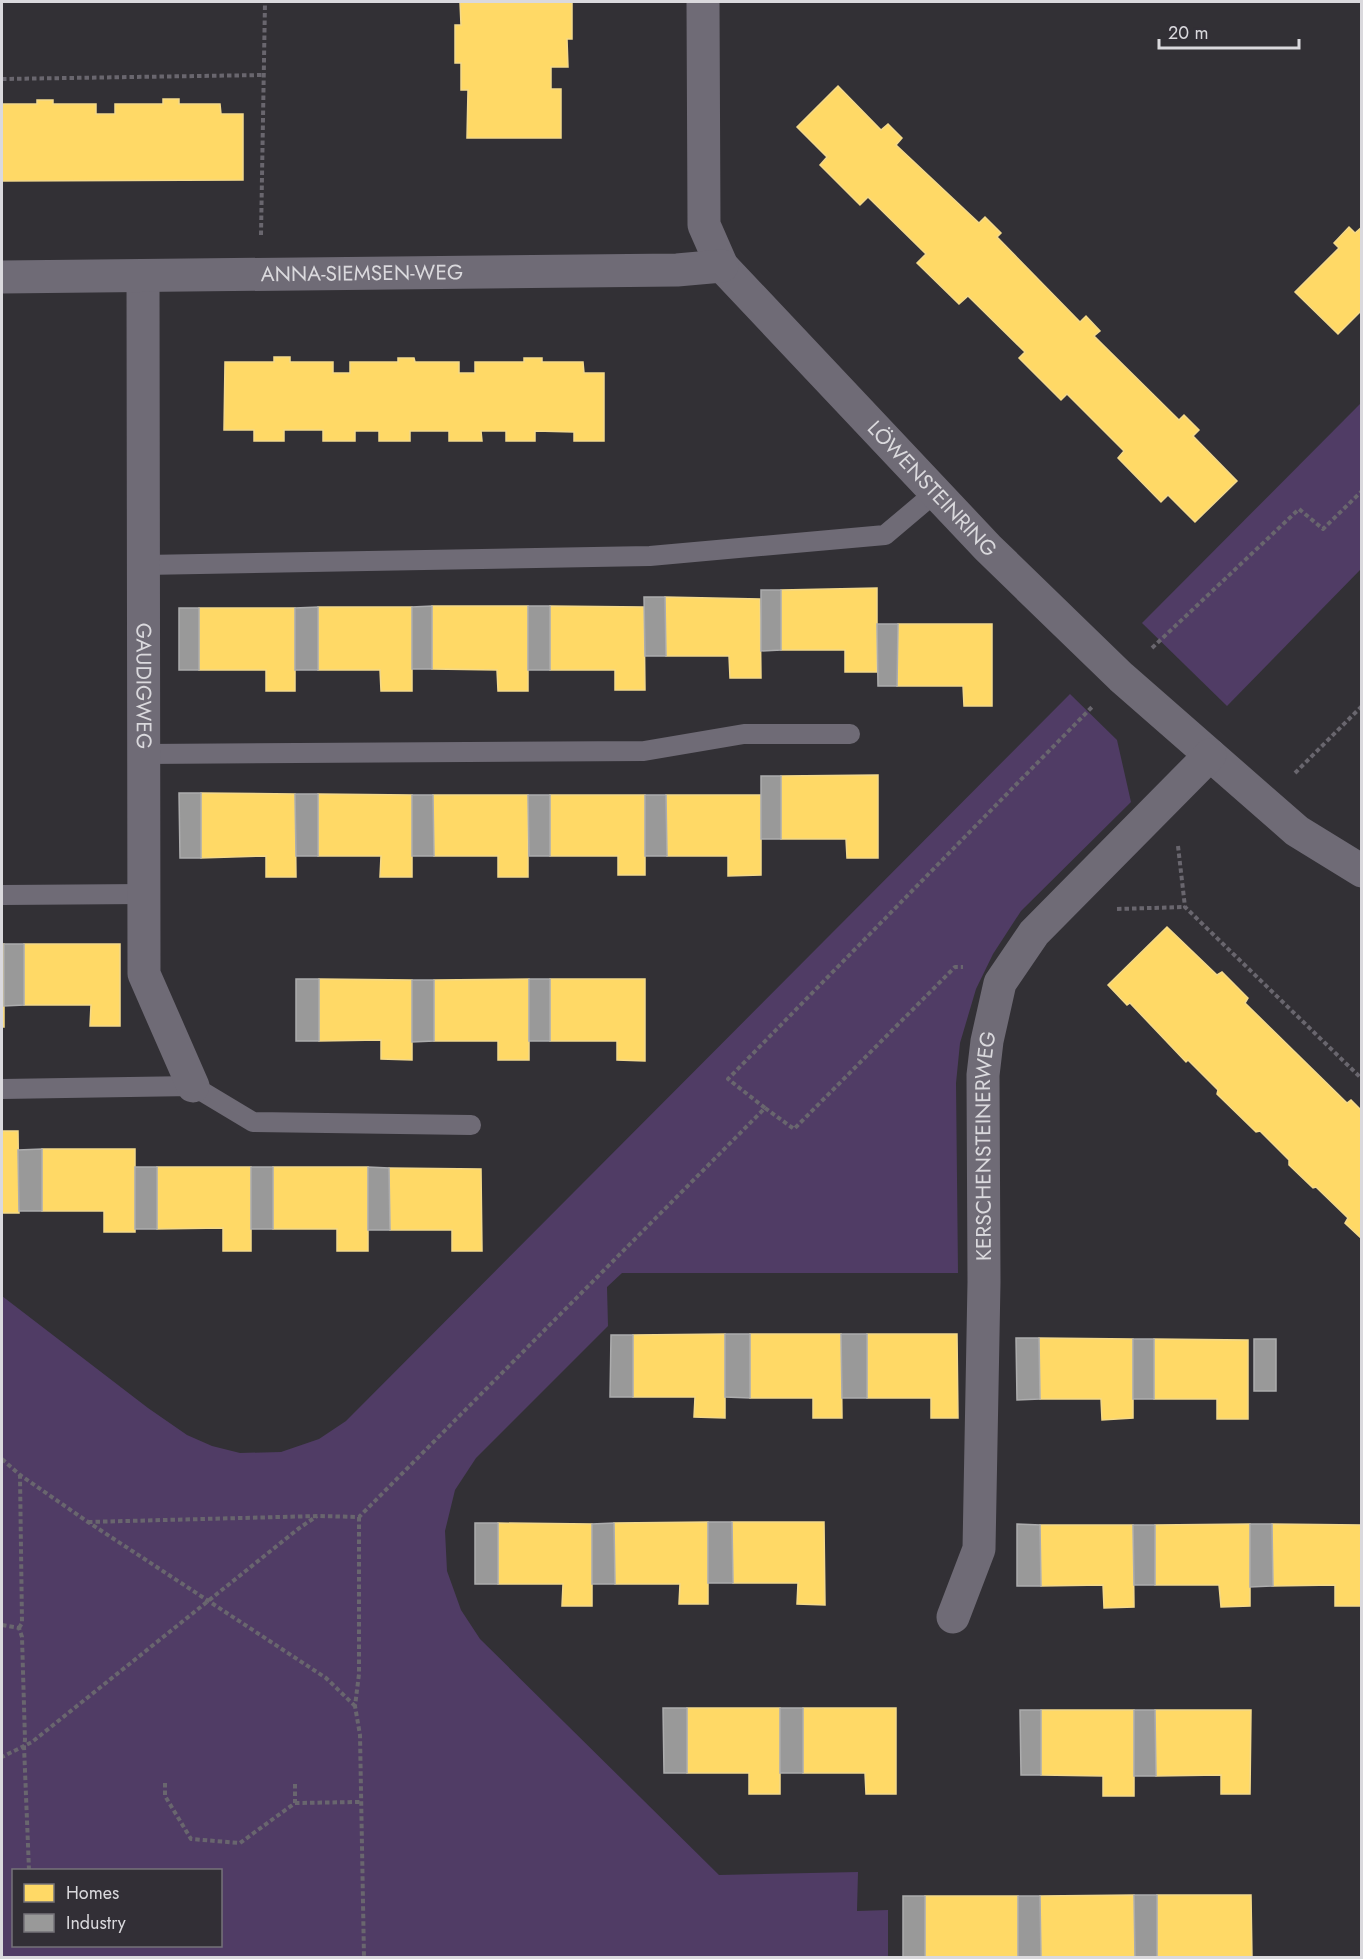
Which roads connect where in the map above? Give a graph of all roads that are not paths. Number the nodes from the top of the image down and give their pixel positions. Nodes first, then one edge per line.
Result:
1 (703, 2) edge
2 (722, 266) junction
3 (143, 276) junction
4 (2, 278) edge
5 (936, 492) junction
6 (144, 565) junction
7 (850, 734) dead end
8 (144, 754) junction
9 (1210, 755) junction
10 (1362, 871) edge
11 (144, 894) junction
12 (2, 895) edge
13 (193, 1086) junction
14 (2, 1089) edge
15 (471, 1125) dead end
16 (953, 1617) dead end

1 - 2 street, LÖWENSTEINRING
2 - 3 street, ANNA-SIEMSEN-WEG
2 - 5 street, LÖWENSTEINRING
3 - 4 street, ANNA-SIEMSEN-WEG
3 - 6 street, GAUDIGWEG
5 - 6 lane
5 - 9 street, LÖWENSTEINRING
6 - 8 street, GAUDIGWEG
7 - 8 lane
8 - 11 street, GAUDIGWEG
9 - 10 street, LÖWENSTEINRING
9 - 16 street, KERSCHENSTEINERWEG
11 - 12 lane
11 - 13 street, GAUDIGWEG
13 - 14 lane
13 - 15 lane

